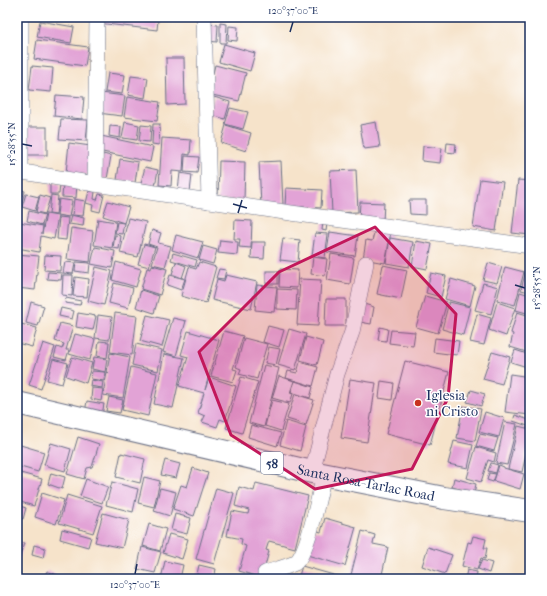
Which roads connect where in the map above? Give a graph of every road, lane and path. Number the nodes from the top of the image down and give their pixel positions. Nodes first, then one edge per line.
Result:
1 (21, 17) edge
2 (97, 17) edge
3 (204, 17) edge
4 (19, 172) edge
5 (95, 184) junction
6 (209, 201) junction
7 (530, 246) edge
8 (366, 263) dead end
9 (17, 403) edge
10 (318, 473) junction
11 (530, 511) edge
12 (265, 573) dead end

1 - 4 street
2 - 5 street
3 - 6 street
4 - 5 street
5 - 6 street
6 - 7 street
8 - 10 street
9 - 10 highway, Santa Rosa-Tarlac Road / 58
10 - 11 highway, Santa Rosa-Tarlac Road / 58
10 - 12 street

